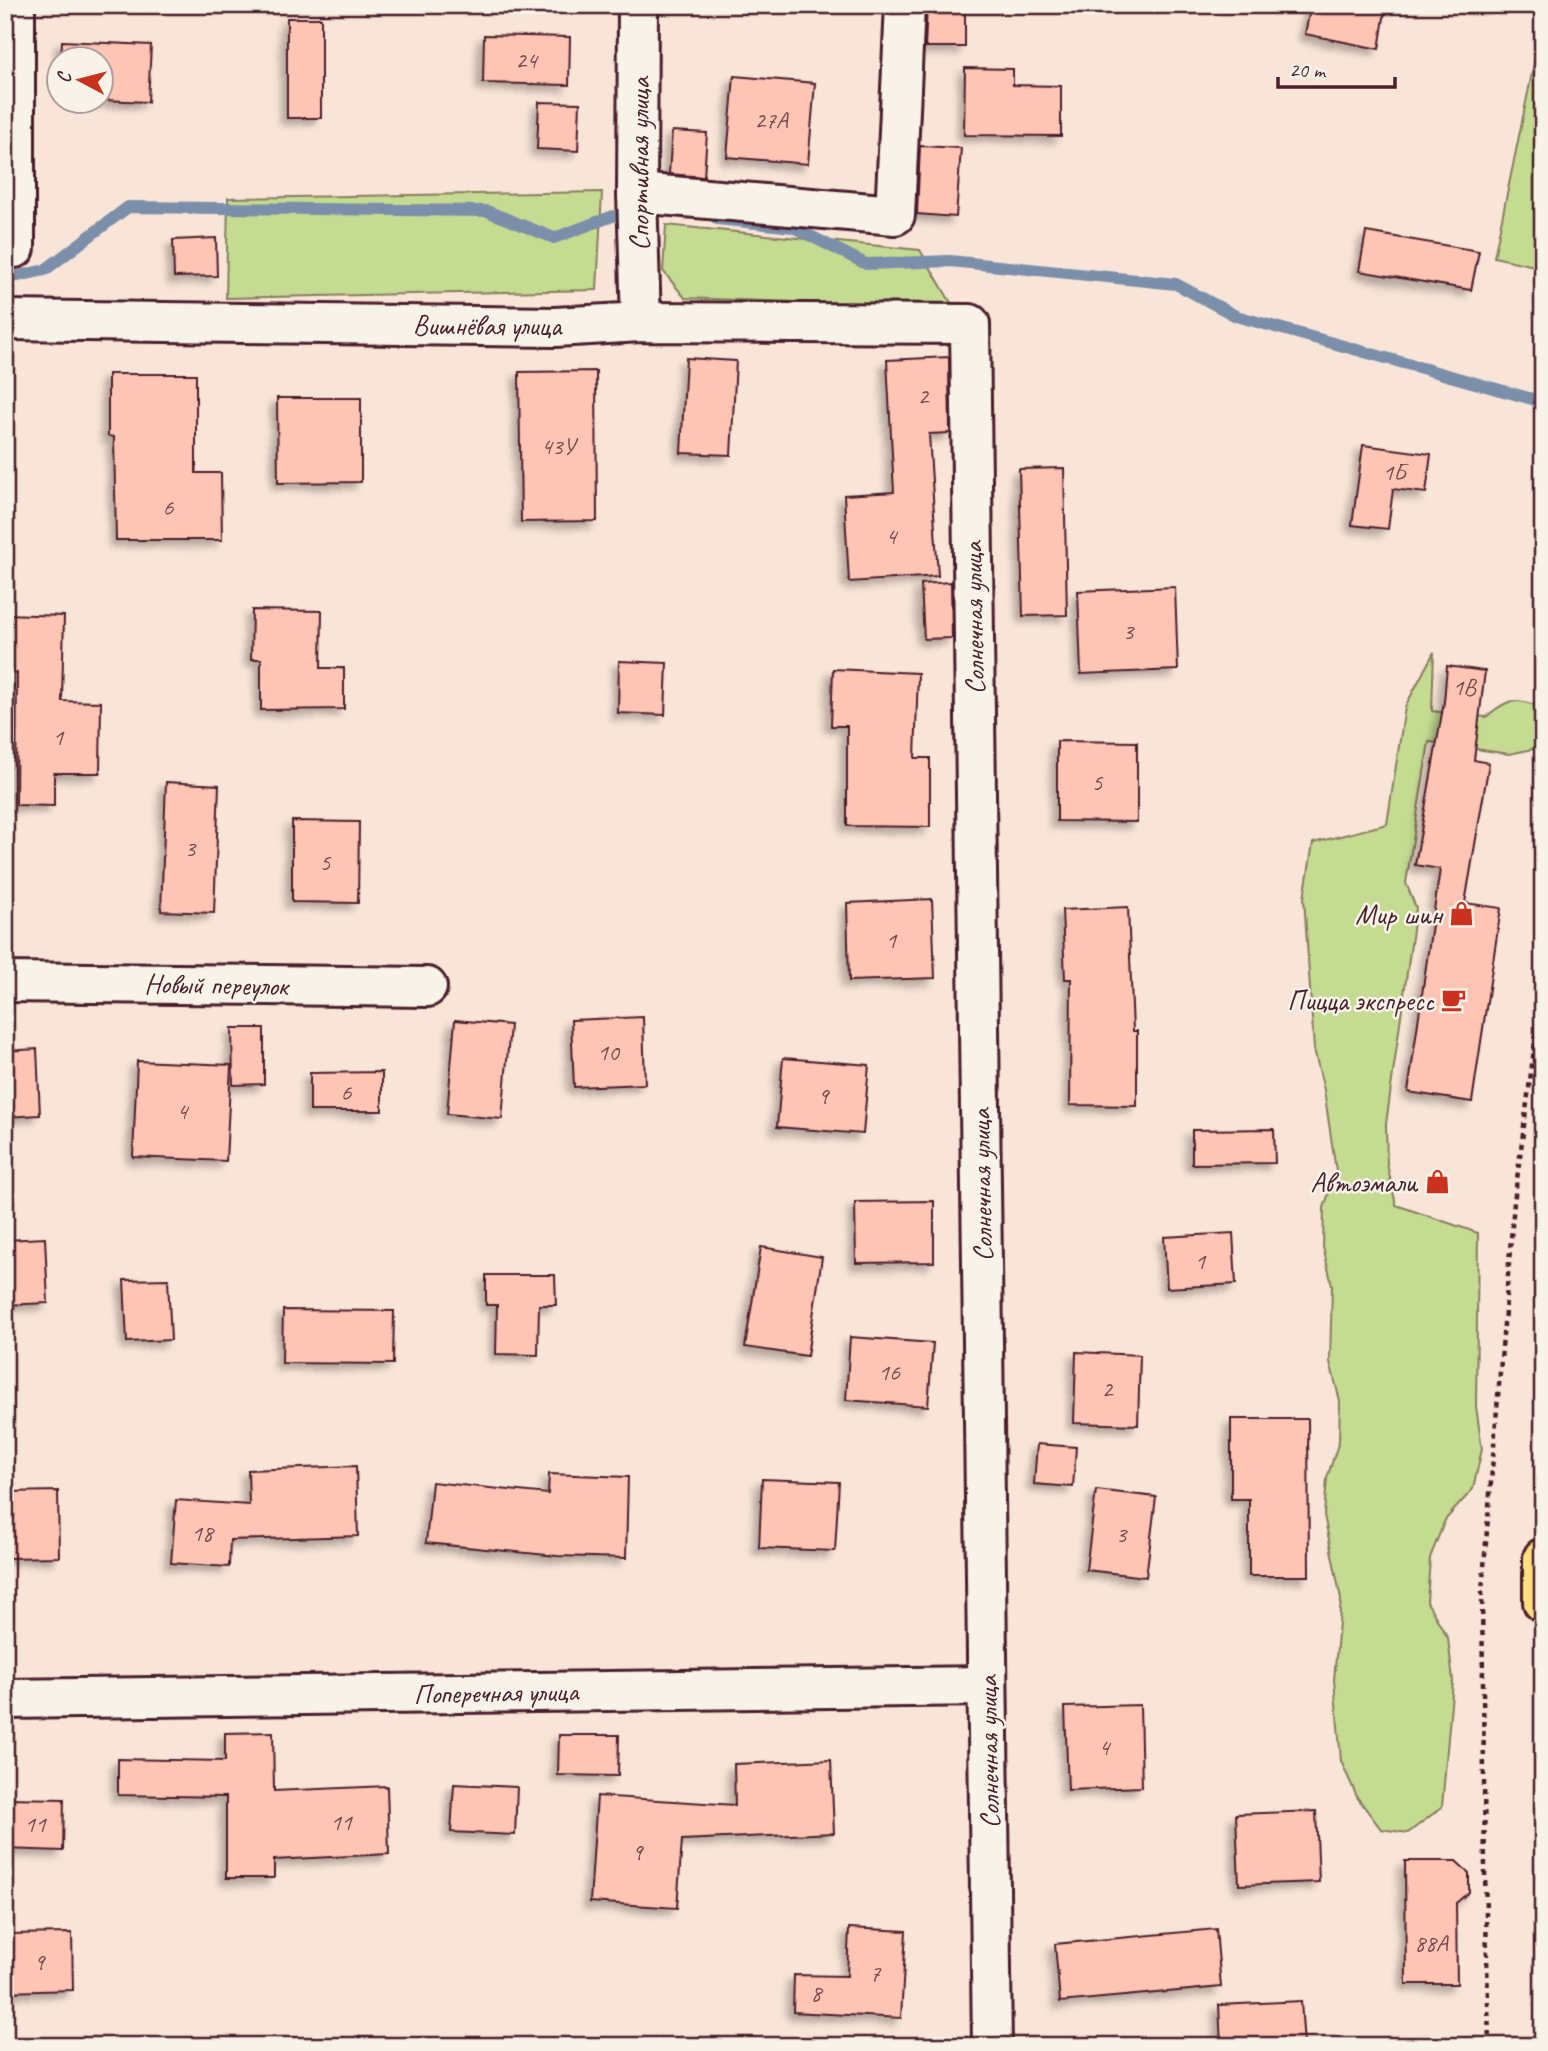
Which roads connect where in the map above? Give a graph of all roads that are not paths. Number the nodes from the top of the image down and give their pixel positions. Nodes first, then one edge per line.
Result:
1 (15, 5) edge
2 (638, 5) edge
3 (905, 5) edge
4 (637, 193) junction
5 (15, 248) dead end
6 (5, 320) edge
7 (641, 322) junction
8 (970, 324) joint
9 (5, 982) edge
10 (428, 987) dead end
11 (1543, 1558) edge
12 (1543, 1602) edge
13 (987, 1686) junction
14 (5, 1699) edge
15 (992, 2046) edge

1 - 5 street
2 - 4 street, Спортивная улица
3 - 4 street
4 - 7 street, Спортивная улица
6 - 7 street, Вишнёвая улица
7 - 8 street, Вишнёвая улица
8 - 13 street, Солнечная улица
9 - 10 street, Новый переулок
11 - 12 main road
13 - 14 street, Поперечная улица
13 - 15 street, Солнечная улица

